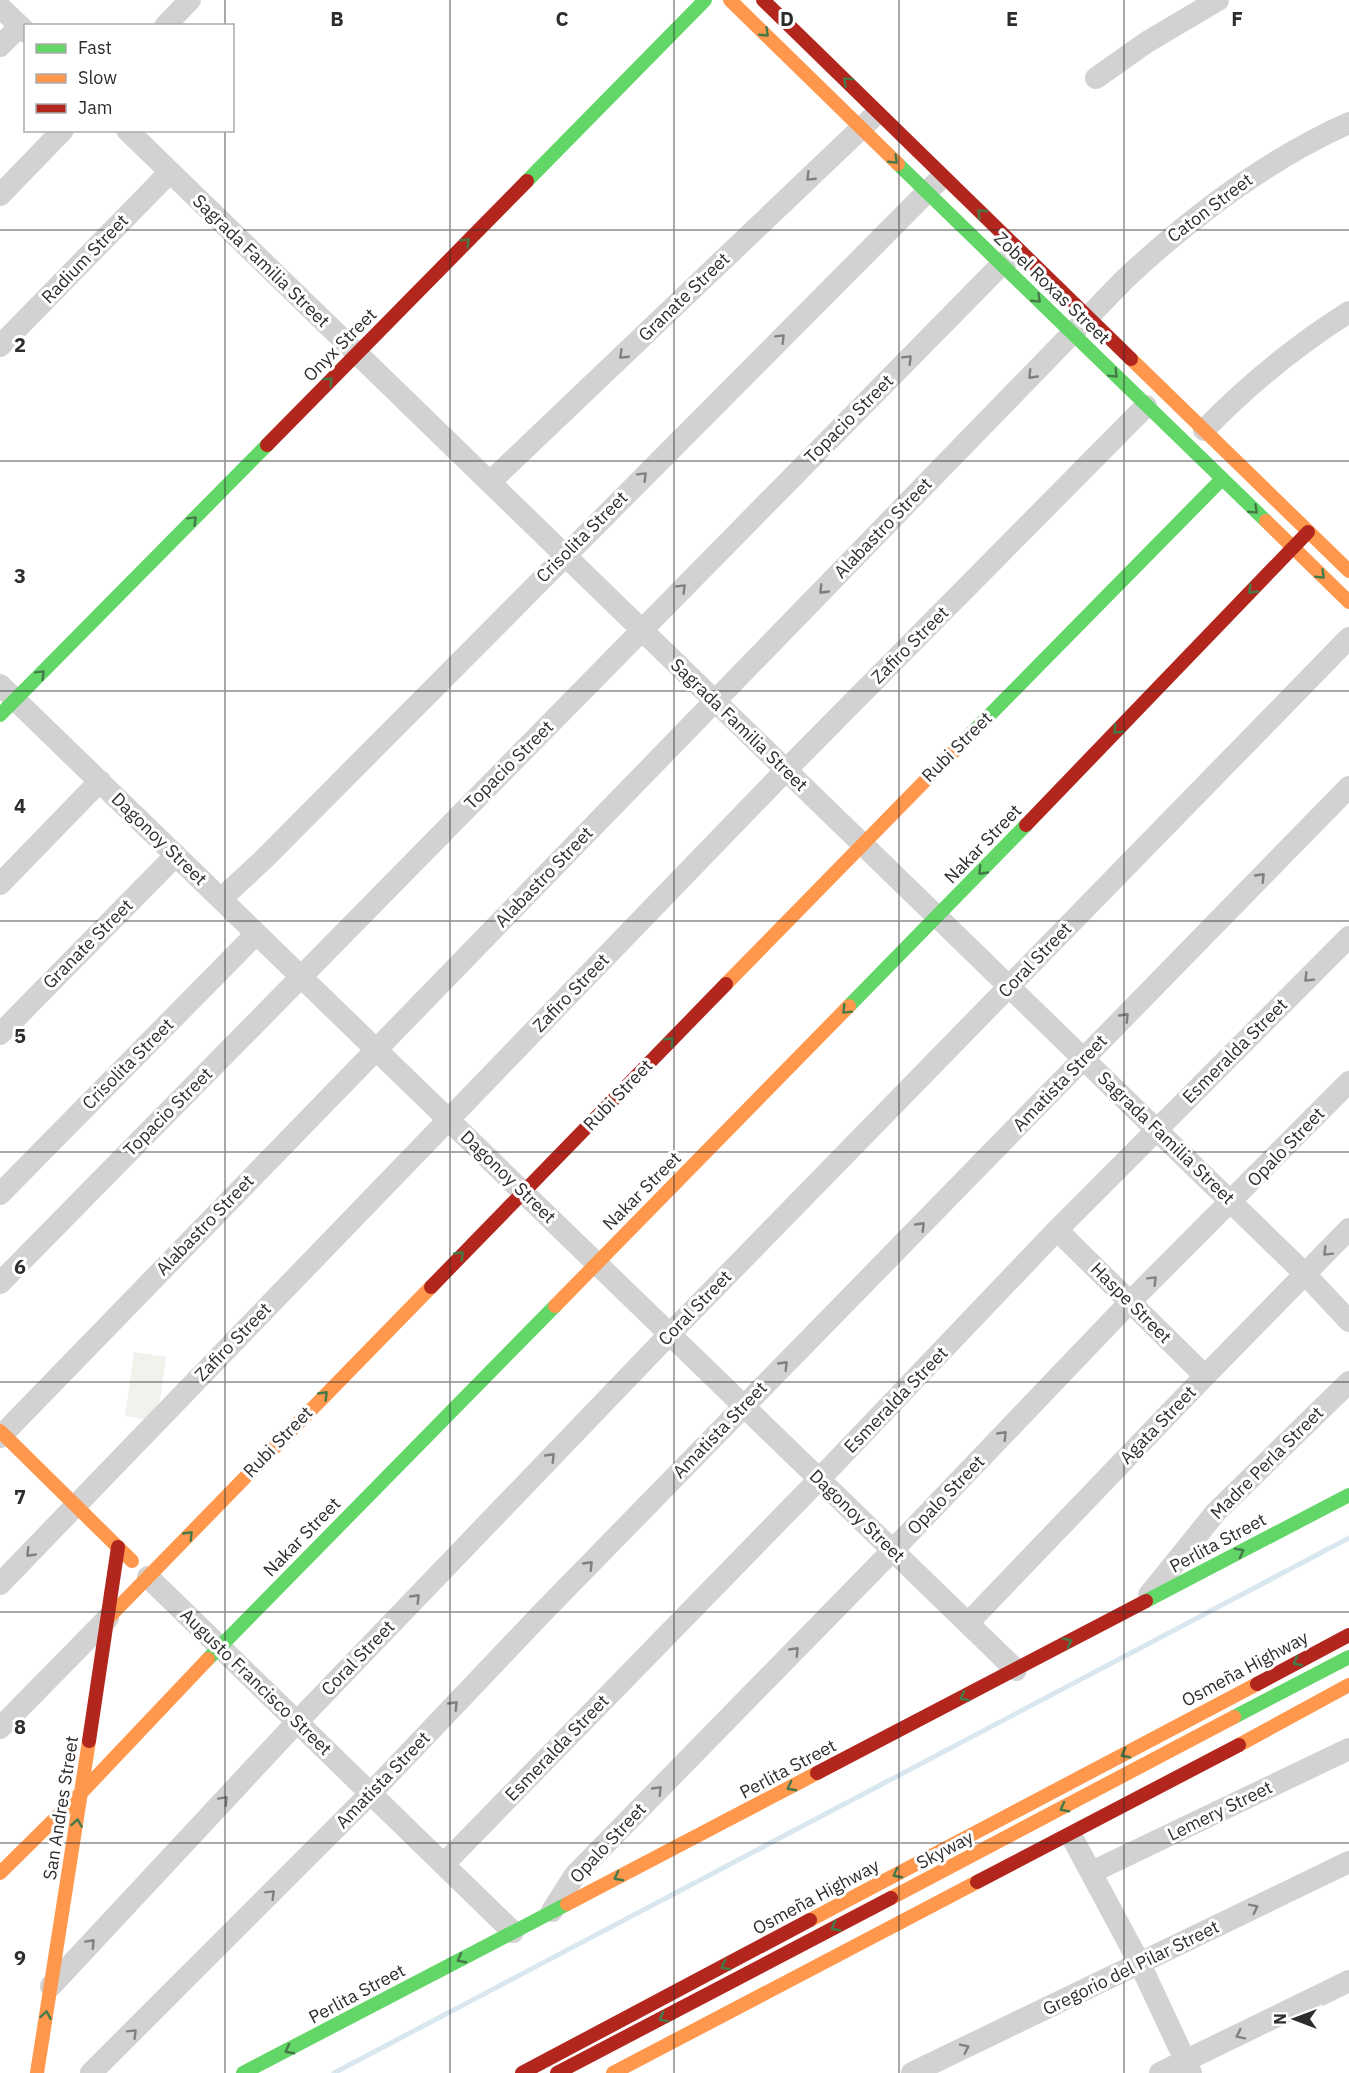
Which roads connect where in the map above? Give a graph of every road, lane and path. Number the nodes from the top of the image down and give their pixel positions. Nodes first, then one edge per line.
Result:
1 (190, 0) edge
2 (705, 0) edge
3 (730, 0) edge
4 (763, 0) edge
5 (1218, 0) edge
6 (0, 7) edge
7 (167, 24) edge
8 (23, 29) edge
9 (0, 46) edge
10 (816, 51) junction
11 (799, 67) junction
12 (1096, 78) dead end
13 (878, 112) junction
14 (1349, 123) edge
15 (861, 128) junction
16 (61, 132) edge
17 (129, 132) edge
18 (170, 172) junction
19 (943, 176) junction
20 (927, 192) junction
21 (0, 195) edge
22 (1019, 250) junction
23 (1002, 264) junction
24 (1349, 312) edge
25 (1081, 325) junction
26 (345, 342) junction
27 (0, 346) edge
28 (1146, 406) junction
29 (1204, 430) junction
30 (1230, 471) junction
31 (489, 482) junction
32 (1308, 532) junction
33 (1293, 548) junction
34 (565, 555) junction
35 (1349, 571) edge
36 (1349, 602) edge
37 (642, 630) junction
38 (1349, 638) edge
39 (5, 692) edge
40 (715, 701) junction
41 (786, 770) junction
42 (100, 782) junction
43 (1349, 787) edge
44 (862, 844) junction
45 (176, 855) junction
46 (0, 885) edge
47 (221, 899) junction
48 (938, 917) junction
49 (256, 934) junction
50 (1349, 936) edge
51 (301, 977) junction
52 (1009, 986) junction
53 (0, 1034) edge
54 (376, 1050) junction
55 (1084, 1059) junction
56 (1349, 1082) edge
57 (448, 1119) junction
58 (1156, 1130) junction
59 (524, 1192) junction
60 (0, 1194) edge
61 (1231, 1202) junction
62 (1349, 1229) edge
63 (1058, 1230) junction
64 (596, 1263) junction
65 (1305, 1274) junction
66 (0, 1282) edge
67 (1130, 1302) junction
68 (1349, 1321) edge
69 (670, 1334) junction
70 (1205, 1376) junction
71 (1349, 1382) edge
72 (744, 1406) junction
73 (1, 1434) edge
74 (819, 1478) junction
75 (1349, 1495) edge
76 (76, 1505) junction
77 (118, 1547) junction
78 (893, 1550) junction
79 (148, 1577) junction
80 (0, 1584) edge
81 (1143, 1602) junction
82 (108, 1618) junction
83 (968, 1623) junction
84 (1349, 1635) edge
85 (220, 1647) junction
86 (1349, 1657) edge
87 (1016, 1670) junction
88 (1349, 1675) edge
89 (1349, 1685) edge
90 (1349, 1695) edge
91 (297, 1722) junction
92 (0, 1728) edge
93 (1349, 1749) edge
94 (1186, 1779) junction
95 (82, 1792) junction
96 (371, 1793) junction
97 (1073, 1839) junction
98 (1349, 1862) edge
99 (444, 1864) junction
100 (1092, 1872) junction
101 (0, 1873) edge
102 (551, 1913) junction
103 (513, 1932) junction
104 (1140, 1964) junction
105 (1349, 1981) edge
106 (51, 1986) junction
107 (1189, 2067) edge
108 (37, 2073) edge
109 (91, 2073) edge
110 (243, 2073) edge
111 (522, 2073) edge
112 (557, 2073) edge
113 (613, 2073) edge
114 (628, 2073) edge
115 (912, 2073) edge
116 (1160, 2073) edge

1 - 7 street
26 -> 2 main road, Onyx Street
3 -> 11 main road, Zobel Roxas Street
4 - 10 main road, Zobel Roxas Street
5 - 12 street
6 - 8 street
8 - 9 street
10 - 11 main road
13 -> 10 main road, Zobel Roxas Street
11 - 15 main road, Zobel Roxas Street
13 - 15 street, Granate Street
13 - 19 main road, Zobel Roxas Street
14 - 25 street, Caton Street
15 -> 20 main road, Zobel Roxas Street
15 -> 31 street, Granate Street
16 - 21 street
17 - 18 street, Sagrada Familia Street
18 - 26 street, Sagrada Familia Street
18 - 27 street, Radium Street
19 - 20 street, Crisolita Street
22 -> 19 main road, Zobel Roxas Street
20 - 23 main road, Zobel Roxas Street
34 -> 20 street, Crisolita Street
22 - 23 street, Topacio Street
22 - 25 main road, Zobel Roxas Street
23 -> 25 main road, Zobel Roxas Street
37 -> 23 street, Topacio Street
24 - 29 street
25 -> 28 main road, Zobel Roxas Street
25 - 29 main road, Zobel Roxas Street
25 -> 40 street, Alabastro Street
26 - 31 street, Sagrada Familia Street
39 -> 26 main road, Onyx Street
28 - 30 main road, Zobel Roxas Street
28 - 41 street, Zafiro Street
29 - 30 main road, Zobel Roxas Street
30 - 32 main road, Zobel Roxas Street
30 -> 33 main road, Zobel Roxas Street
30 - 44 main road, Rubi Street
31 - 34 street, Sagrada Familia Street
32 - 33 main road, Nakar Street
32 - 35 main road, Zobel Roxas Street
33 -> 36 main road, Zobel Roxas Street
33 -> 48 main road, Nakar Street
34 - 37 street, Sagrada Familia Street
34 - 47 street, Crisolita Street
37 - 40 street, Sagrada Familia Street
37 - 51 street, Topacio Street
38 - 52 street, Coral Street
39 - 42 street, Dagonoy Street
40 - 41 street, Sagrada Familia Street
40 - 54 street, Alabastro Street
41 - 44 street, Sagrada Familia Street
41 - 57 street, Zafiro Street
42 - 45 street, Dagonoy Street
42 - 46 street
55 -> 43 street, Amatista Street
44 - 48 street, Sagrada Familia Street
59 -> 44 main road, Rubi Street
45 - 47 street, Dagonoy Street
45 - 53 street, Granate Street
47 - 49 street, Dagonoy Street
48 - 52 street, Sagrada Familia Street
48 -> 64 main road, Nakar Street
49 - 51 street, Dagonoy Street
49 - 60 street, Crisolita Street
50 -> 58 street, Esmeralda Street
51 - 54 street, Dagonoy Street
51 - 66 street, Topacio Street
52 - 55 street, Sagrada Familia Street
52 - 69 street, Coral Street
54 - 57 street, Dagonoy Street
54 - 73 street, Alabastro Street
55 - 58 street, Sagrada Familia Street
72 -> 55 street, Amatista Street
56 - 61 street, Opalo Street
57 - 59 street, Dagonoy Street
57 - 76 street, Zafiro Street
58 - 61 street, Sagrada Familia Street
58 - 63 street, Esmeralda Street
59 - 64 street, Dagonoy Street
79 -> 59 main road, Rubi Street
61 - 65 street, Sagrada Familia Street
67 -> 61 street, Opalo Street
62 -> 65 street, Agata Street
63 - 67 street, Haspe Street
63 - 74 street, Esmeralda Street
64 - 69 street, Dagonoy Street
64 - 85 main road, Nakar Street
65 - 68 street, Sagrada Familia Street
65 - 70 street, Agata Street
67 - 70 street, Haspe Street
78 -> 67 street, Opalo Street
69 - 72 street, Dagonoy Street
91 -> 69 street, Coral Street
70 - 83 street, Agata Street
71 - 81 street, Madre Perla Street
72 - 74 street, Dagonoy Street
96 -> 72 street, Amatista Street
73 - 76 main road, Augusto Francisco Street
74 - 78 street, Dagonoy Street
74 - 99 street, Esmeralda Street
81 -> 75 main road, Perlita Street
76 - 77 main road, Augusto Francisco Street
76 -> 80 street, Zafiro Street
77 - 79 main road, Augusto Francisco Street
77 - 82 main road, San Andres Street
78 - 83 street, Dagonoy Street
102 -> 78 street, Opalo Street
79 - 82 main road, Rubi Street
79 - 85 street, Augusto Francisco Street
87 -> 81 main road, Perlita Street
82 - 92 street, Rubi Street
82 - 95 main road, San Andres Street
83 - 87 street, Dagonoy Street
84 -> 111 main road, Osmeña Highway
85 - 91 street, Augusto Francisco Street
85 - 95 main road, Nakar Street
86 -> 112 main road, Skyway
87 -> 102 main road, Perlita Street
88 - 94 main road
89 - 113 main road, bridge
90 - 94 main road
91 - 96 street, Augusto Francisco Street
106 -> 91 street, Coral Street
93 - 100 street, Lemery Street
94 - 97 main road
95 - 101 main road, Nakar Street
106 -> 95 main road, San Andres Street
96 - 99 street, Augusto Francisco Street
109 -> 96 street, Amatista Street
97 - 100 street
97 - 114 main road
104 -> 98 street, Gregorio del Pilar Street
99 - 103 street, Augusto Francisco Street
100 - 104 street
102 - 103 main road, Perlita Street
103 -> 110 main road, Perlita Street
104 - 107 street
115 -> 104 street, Gregorio del Pilar Street
105 -> 107 street
108 -> 106 main road, San Andres Street
107 - 116 street

